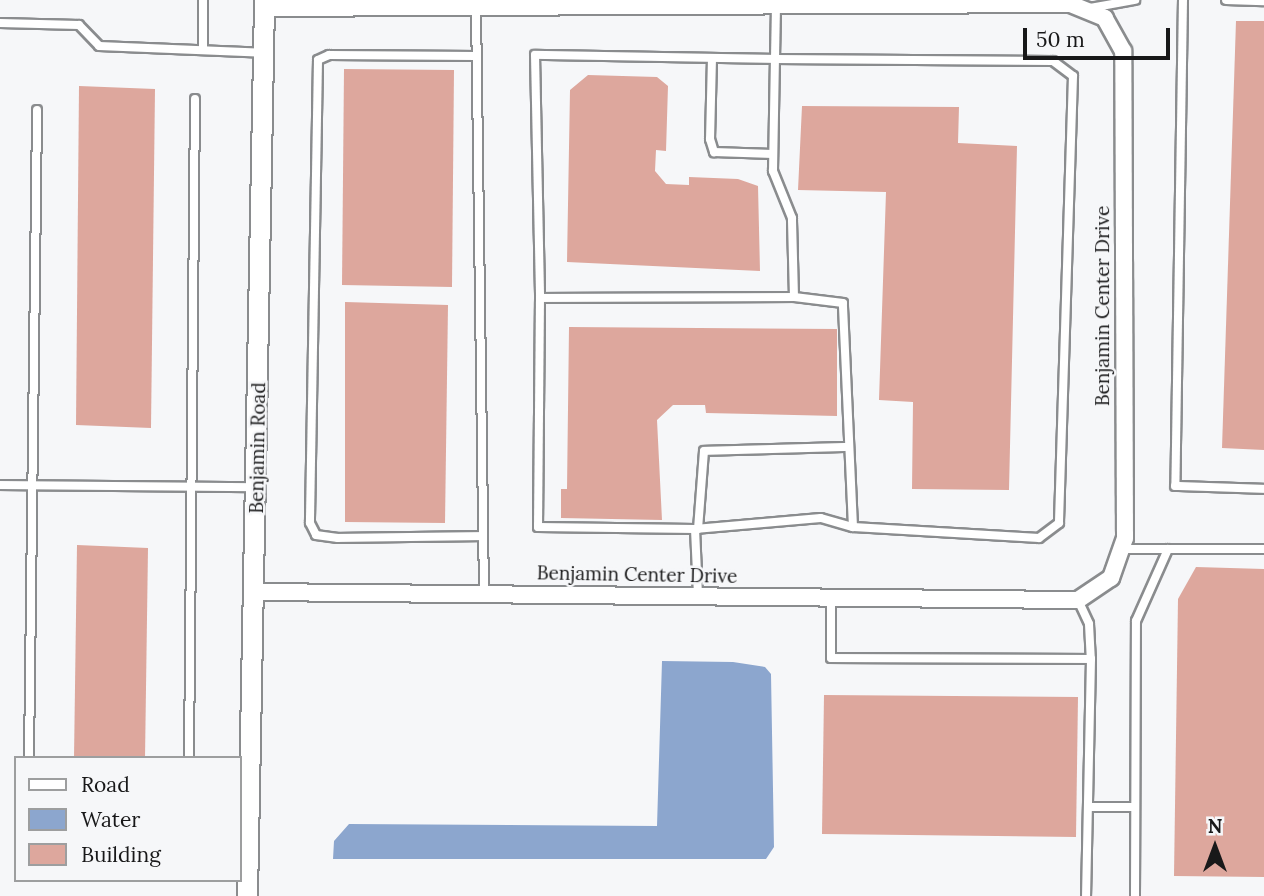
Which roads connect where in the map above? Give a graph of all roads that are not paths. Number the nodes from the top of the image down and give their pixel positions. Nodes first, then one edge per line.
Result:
1 (203, 0) edge
2 (1135, 0) edge
3 (1183, 0) edge
4 (1226, 0) edge
5 (1264, 1) edge
6 (873, 2) edge
7 (924, 2) edge
8 (1009, 2) edge
9 (575, 3) edge
10 (727, 3) edge
11 (264, 4) edge
12 (429, 4) edge
13 (776, 6) junction
14 (476, 7) junction
15 (1084, 9) junction
16 (0, 23) edge
17 (203, 50) junction
18 (264, 53) junction
19 (476, 56) junction
20 (712, 58) junction
21 (775, 59) junction
22 (195, 99) dead end
23 (37, 110) dead end
24 (773, 154) junction
25 (794, 297) junction
26 (540, 298) junction
27 (849, 447) junction
28 (0, 485) edge
29 (30, 485) junction
30 (190, 486) junction
31 (257, 487) junction
32 (1264, 489) edge
33 (853, 527) junction
34 (696, 529) junction
35 (483, 536) junction
36 (1121, 549) junction
37 (1168, 549) junction
38 (1264, 549) edge
39 (256, 592) junction
40 (484, 594) junction
41 (698, 596) junction
42 (831, 597) junction
43 (1078, 600) junction
44 (1091, 659) junction
45 (29, 756) edge
46 (189, 756) edge
47 (1088, 807) junction
48 (1135, 807) junction
49 (247, 896) edge
50 (1086, 896) edge
51 (1135, 896) edge

1 - 17 lane
2 - 15 lane
3 - 32 lane
4 - 5 lane
6 - 7 street, Benjamin Center Drive
6 - 13 street, Benjamin Center Drive
7 - 8 street, Benjamin Center Drive
8 - 15 street, Benjamin Center Drive
9 - 10 street, Benjamin Center Drive
9 - 14 street, Benjamin Center Drive
10 - 13 street, Benjamin Center Drive
11 - 12 street, Benjamin Center Drive
11 - 18 street, Benjamin Road
12 - 14 street, Benjamin Center Drive
13 - 21 lane
14 - 19 lane
15 - 36 street, Benjamin Center Drive
16 - 17 lane
17 - 18 lane
18 - 31 street, Benjamin Road
19 - 35 lane
19 - 35 lane
20 - 21 lane
20 - 24 lane
20 - 26 lane
21 - 24 lane
21 - 33 lane
22 - 30 lane
23 - 29 lane
24 - 25 lane
25 - 26 lane
25 - 27 lane
26 - 34 lane
27 - 33 lane
27 - 34 lane
28 - 29 lane
29 - 30 lane
29 - 45 lane
30 - 31 lane
30 - 46 lane
31 - 39 street, Benjamin Road
33 - 34 lane
34 - 41 lane
35 - 40 lane
36 - 37 lane
36 - 43 street, Benjamin Center Drive
37 - 38 lane
37 - 48 lane
39 - 40 street, Benjamin Center Drive
39 - 49 street, Benjamin Road
40 - 41 street, Benjamin Center Drive
41 - 42 street, Benjamin Center Drive
42 - 43 street, Benjamin Center Drive
42 - 44 lane
43 - 44 lane
44 - 47 lane
47 - 48 lane
47 - 50 lane
48 - 51 lane

